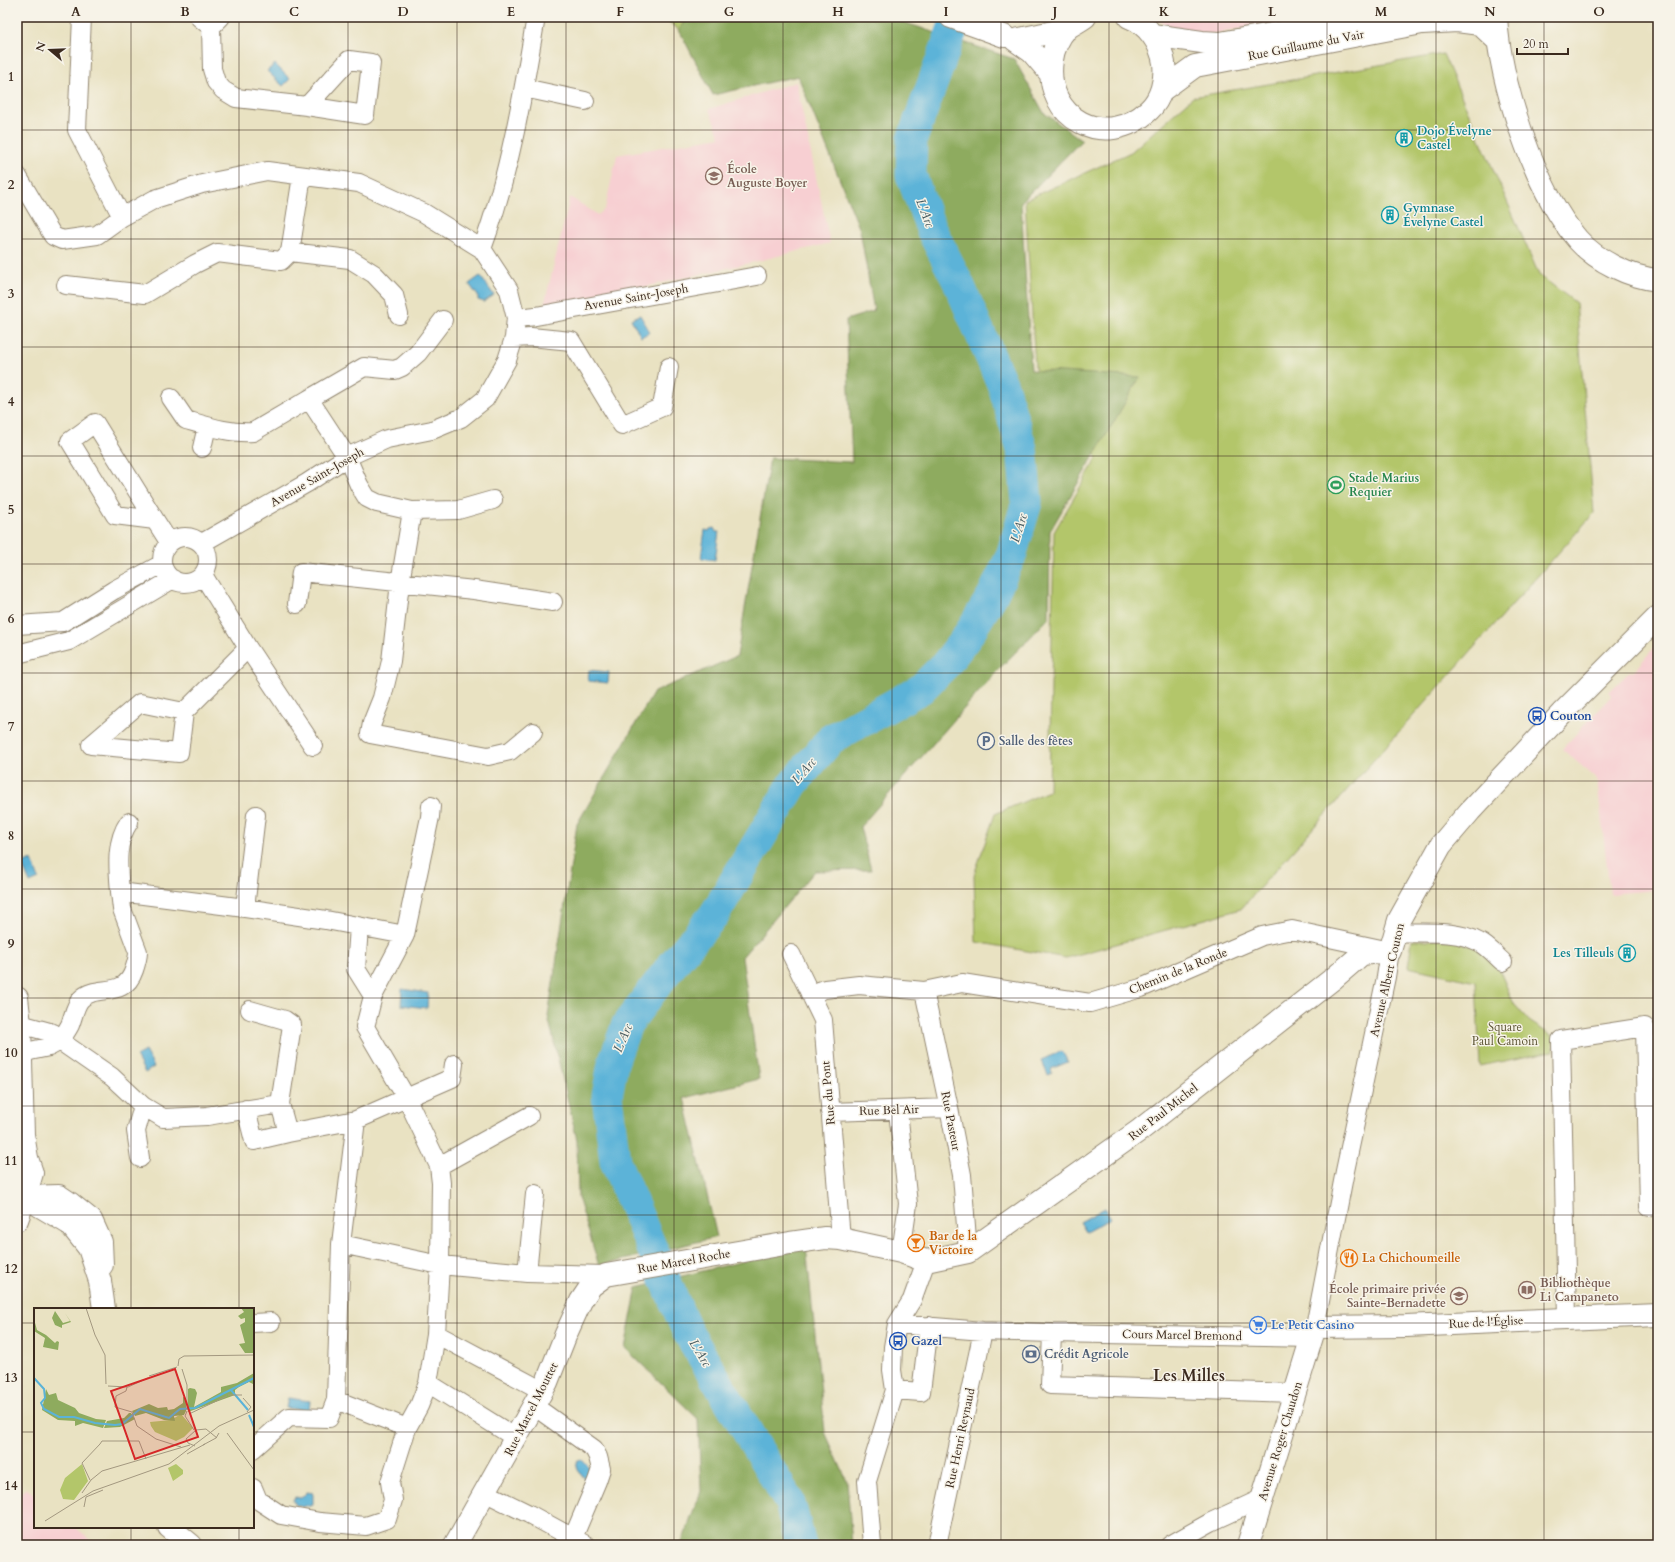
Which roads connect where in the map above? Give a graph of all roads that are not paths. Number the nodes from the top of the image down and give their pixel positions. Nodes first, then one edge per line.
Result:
1 (82, 17) edge
2 (536, 17) edge
3 (951, 17) edge
4 (1085, 17) edge
5 (1369, 17) edge
6 (1496, 17) edge
7 (1132, 18) edge
8 (210, 20) edge
9 (1066, 29) junction
10 (1152, 35) junction
11 (1010, 38) junction
12 (1498, 41) junction
13 (1050, 74) junction
14 (524, 88) junction
15 (1162, 90) junction
16 (584, 101) dead end
17 (307, 106) dead end
18 (17, 175) edge
19 (302, 176) junction
20 (122, 217) junction
21 (482, 249) junction
22 (290, 252) junction
23 (757, 276) dead end
24 (1658, 280) edge
25 (66, 285) dead end
26 (399, 315) dead end
27 (516, 318) junction
28 (443, 320) dead end
29 (514, 338) junction
30 (669, 368) dead end
31 (171, 398) dead end
32 (309, 399) junction
33 (207, 426) junction
34 (202, 448) dead end
35 (347, 457) junction
36 (493, 500) dead end
37 (412, 511) junction
38 (156, 520) junction
39 (169, 542) junction
40 (202, 543) junction
41 (162, 564) junction
42 (203, 575) junction
43 (173, 579) junction
44 (400, 583) junction
45 (553, 602) dead end
46 (297, 604) dead end
47 (1658, 617) edge
48 (17, 625) edge
49 (248, 648) junction
50 (17, 654) edge
51 (184, 712) junction
52 (533, 732) dead end
53 (313, 746) dead end
54 (431, 806) dead end
55 (256, 816) dead end
56 (129, 822) dead end
57 (120, 892) junction
58 (245, 908) junction
59 (359, 927) junction
60 (405, 935) junction
61 (1393, 942) junction
62 (791, 954) dead end
63 (1504, 962) dead end
64 (924, 991) junction
65 (810, 994) junction
66 (373, 996) junction
67 (17, 998) edge
68 (250, 1010) dead end
69 (20, 1024) junction
70 (60, 1041) junction
71 (19, 1057) edge
72 (454, 1064) dead end
73 (407, 1099) junction
74 (280, 1104) junction
75 (143, 1106) junction
76 (949, 1108) junction
77 (246, 1109) junction
78 (898, 1111) junction
79 (830, 1112) junction
80 (529, 1116) dead end
81 (356, 1120) junction
82 (288, 1133) junction
83 (140, 1158) dead end
84 (439, 1166) junction
85 (21, 1191) edge
86 (535, 1194) dead end
87 (1649, 1207) dead end
88 (17, 1220) edge
89 (841, 1239) junction
90 (341, 1244) junction
91 (901, 1252) junction
92 (968, 1252) junction
93 (926, 1261) junction
94 (440, 1264) junction
95 (527, 1273) junction
96 (615, 1274) junction
97 (104, 1308) edge
98 (1658, 1315) edge
99 (1567, 1318) junction
100 (271, 1322) dead end
101 (254, 1323) edge
102 (897, 1324) junction
103 (929, 1326) junction
104 (983, 1331) junction
105 (1314, 1332) junction
106 (1052, 1333) junction
107 (436, 1334) junction
108 (428, 1383) junction
109 (895, 1390) junction
110 (1294, 1393) junction
111 (538, 1398) junction
112 (336, 1400) junction
113 (407, 1428) junction
114 (516, 1438) junction
115 (254, 1448) edge
116 (254, 1490) edge
117 (486, 1492) junction
118 (1263, 1498) junction
119 (170, 1528) edge
120 (576, 1542) edge
121 (191, 1545) edge
122 (455, 1545) edge
123 (872, 1545) edge
124 (937, 1545) edge
125 (1170, 1545) edge
126 (1248, 1545) edge

1 - 20 street
2 - 14 street
3 - 11 street
4 - 9 street
5 - 10 street, Rue Guillaume du Vair
6 - 12 street
7 - 10 street
8 - 17 street
9 - 11 street
9 - 13 street
10 - 15 street
11 - 13 street
12 - 15 street, Rue Guillaume du Vair
12 - 24 street
13 - 15 street
14 - 16 street
14 - 21 street
18 - 20 street, Avenue Saint-Joseph
19 - 20 street, Avenue Saint-Joseph
19 - 21 street, Avenue Saint-Joseph
19 - 22 street
21 - 27 street, Avenue Saint-Joseph
22 - 25 street
22 - 26 street
23 - 27 street, Avenue Saint-Joseph
27 - 29 street, Avenue Saint-Joseph
28 - 32 street
29 - 30 street
29 - 35 street, Avenue Saint-Joseph
31 - 33 street
32 - 33 street
32 - 35 street
33 - 34 street
35 - 37 street
35 - 40 street, Avenue Saint-Joseph
36 - 37 street
37 - 44 street
38 - 38 street
38 - 39 street
39 - 40 street
39 - 41 street
40 - 42 street
41 - 43 street
41 - 48 street
42 - 43 street
42 - 49 street
43 - 50 street
44 - 45 street
44 - 46 street
44 - 52 street
47 - 61 street, Avenue Albert Couton
49 - 51 street
49 - 53 street
51 - 51 street
54 - 60 street
55 - 58 street
56 - 57 street
57 - 58 street
57 - 70 street
58 - 59 street
59 - 60 street
59 - 66 street
60 - 66 street
61 - 63 street
61 - 64 street, Chemin de la Ronde
61 - 92 street, Rue Paul Michel
61 - 105 street, Avenue Albert Couton
62 - 65 street, Rue du Pont
64 - 65 street
64 - 76 street, Rue Pasteur
65 - 79 street, Rue du Pont
66 - 73 street
67 - 69 street
68 - 74 street
69 - 70 street
69 - 71 street
70 - 71 street
70 - 75 street
71 - 85 street
72 - 73 street
73 - 81 street
73 - 84 street
74 - 77 street
74 - 82 street
75 - 77 street
75 - 83 street
76 - 78 street, Rue Bel Air
76 - 92 street, Rue Pasteur
77 - 82 street
78 - 79 street, Rue Bel Air
78 - 91 street
79 - 89 street, Rue du Pont
80 - 84 street
81 - 82 street
81 - 90 street
84 - 94 street
85 - 88 street
85 - 97 street
86 - 95 street
87 - 99 street
89 - 91 street, Rue Marcel Roche
89 - 96 street, Rue Marcel Roche
90 - 94 street, Rue Marcel Roche
90 - 112 street
91 - 93 street, Rue Marcel Roche
92 - 93 street, Rue Paul Michel
93 - 102 street
94 - 95 street, Rue Marcel Roche
94 - 107 street
95 - 96 street, Rue Marcel Roche
96 - 111 street, Rue Marcel Mouttet
98 - 99 street, Rue de l'Église
99 - 105 street, Rue de l'Église
100 - 101 street
102 - 103 street, Cours Marcel Bremond
102 - 109 street
103 - 104 street, Cours Marcel Bremond
103 - 109 street
104 - 106 street, Cours Marcel Bremond
104 - 124 street, Rue Henri Reynaud
105 - 106 street, Cours Marcel Bremond
105 - 110 street, Avenue Roger Chaudon
106 - 110 street
107 - 108 street
107 - 111 street
108 - 113 street
108 - 114 street
109 - 123 street
110 - 118 street, Avenue Roger Chaudon
111 - 114 street, Rue Marcel Mouttet
111 - 120 street
112 - 113 street
112 - 115 street
113 - 116 street
114 - 117 street, Rue Marcel Mouttet
117 - 120 street
117 - 122 street, Rue Marcel Mouttet
118 - 125 street
118 - 126 street, Avenue Roger Chaudon
119 - 121 street

